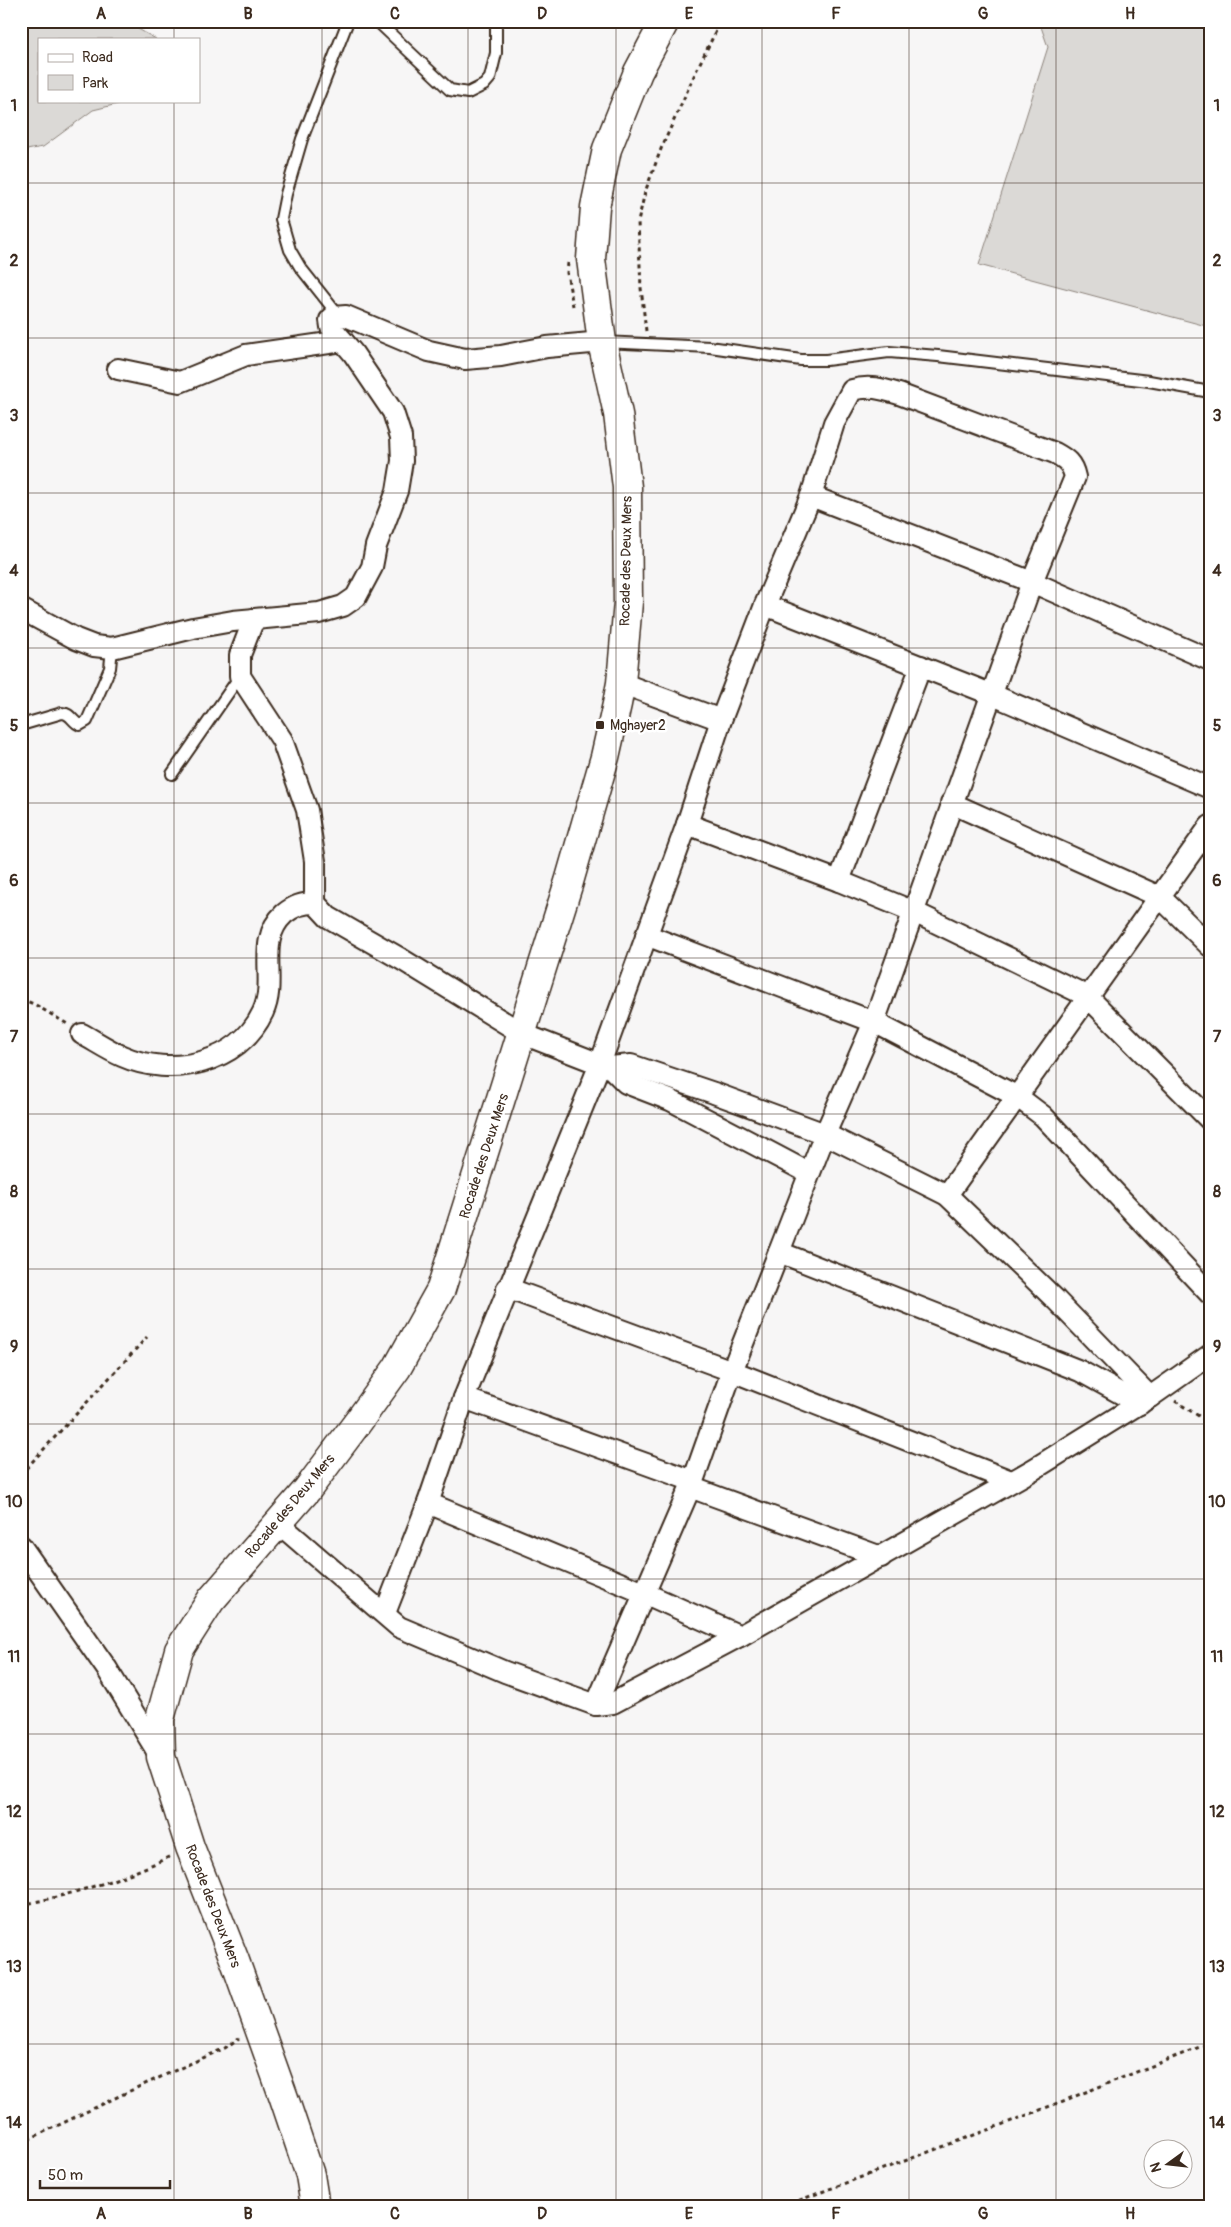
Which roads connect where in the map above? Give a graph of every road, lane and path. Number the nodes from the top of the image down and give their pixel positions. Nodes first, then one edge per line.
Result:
1 (348, 21) edge
2 (377, 21) edge
3 (496, 21) edge
4 (664, 21) edge
5 (721, 21) edge
6 (338, 315) junction
7 (343, 341) junction
8 (602, 342) junction
9 (647, 344) junction
10 (118, 369) dead end
11 (1210, 392) edge
12 (811, 496) junction
13 (1032, 582) junction
14 (765, 606) junction
15 (21, 609) edge
16 (254, 619) junction
17 (112, 648) junction
18 (1210, 660) edge
19 (921, 666) junction
20 (240, 676) junction
21 (621, 683) junction
22 (993, 695) junction
23 (721, 720) junction
24 (21, 725) edge
25 (172, 774) dead end
26 (1210, 788) edge
27 (951, 803) junction
28 (687, 824) junction
29 (1210, 826) edge
30 (839, 881) junction
31 (1160, 897) junction
32 (315, 903) junction
33 (912, 912) junction
34 (646, 935) junction
35 (1210, 946) edge
36 (1087, 996) junction
37 (21, 999) edge
38 (874, 1022) junction
39 (82, 1034) joint
40 (523, 1034) junction
41 (605, 1066) junction
42 (1018, 1097) junction
43 (1210, 1120) edge
44 (825, 1134) junction
45 (809, 1173) junction
46 (947, 1194) junction
47 (779, 1252) junction
48 (507, 1288) junction
49 (1210, 1294) edge
50 (147, 1337) dead end
51 (1210, 1355) edge
52 (732, 1372) junction
53 (1150, 1397) junction
54 (464, 1398) junction
55 (1210, 1423) edge
56 (21, 1474) edge
57 (1011, 1481) junction
58 (692, 1484) junction
59 (428, 1503) junction
60 (277, 1522) junction
61 (21, 1546) edge
62 (881, 1557) junction
63 (644, 1593) junction
64 (385, 1613) junction
65 (740, 1636) junction
66 (596, 1705) junction
67 (162, 1757) junction
68 (190, 1847) junction
69 (21, 1905) edge
70 (257, 2024) junction
71 (1210, 2043) edge
72 (21, 2143) edge
73 (316, 2206) edge
74 (336, 2206) edge
75 (345, 2206) edge
76 (784, 2206) edge

1 - 6 lane
2 - 3 lane
4 - 8 highway, Rocade des Deux Mers
5 - 9 path
6 - 7 street
6 - 8 street
7 - 10 street
7 - 16 street
8 - 9 lane
8 - 21 highway, Rocade des Deux Mers
9 - 11 lane
12 - 13 street
12 - 13 street
12 - 14 street
13 - 18 street
13 - 22 street
14 - 19 street
14 - 23 street
15 - 17 street
16 - 17 street
16 - 20 street
17 - 24 lane
19 - 22 street
19 - 30 street
20 - 25 lane
20 - 32 street
21 - 23 street
21 - 40 highway, Rocade des Deux Mers
22 - 26 street
22 - 27 street
23 - 28 street
27 - 31 street
27 - 33 street
28 - 30 street
28 - 34 street
29 - 31 street
30 - 33 street
31 - 35 street
31 - 36 street
32 - 39 street
32 - 40 street
33 - 36 street
33 - 38 street
34 - 38 street
34 - 41 street
36 - 42 street
36 - 43 street
37 - 39 path
38 - 42 street
38 - 44 street
40 - 41 street
40 - 60 highway, Rocade des Deux Mers
41 - 44 street
41 - 45 street
41 - 48 street
42 - 46 street
42 - 49 street
44 - 45 street
44 - 46 street
45 - 47 street
46 - 53 street
47 - 52 street
47 - 53 street
48 - 52 street
48 - 54 street
50 - 56 path
51 - 53 street
52 - 57 street
52 - 58 street
53 - 55 path
53 - 57 street
54 - 58 street
54 - 59 street
57 - 62 street
58 - 62 street
58 - 63 street
59 - 63 street
59 - 64 street
60 - 64 street
60 - 67 highway, Rocade des Deux Mers
61 - 67 street
62 - 65 street
63 - 65 street
63 - 66 street
64 - 66 street
65 - 66 street
67 - 68 highway, Rocade des Deux Mers
68 - 69 path
68 - 70 highway, Rocade des Deux Mers
70 - 72 path
70 - 73 highway, Rocade des Deux Mers
71 - 76 path
74 - 75 path

